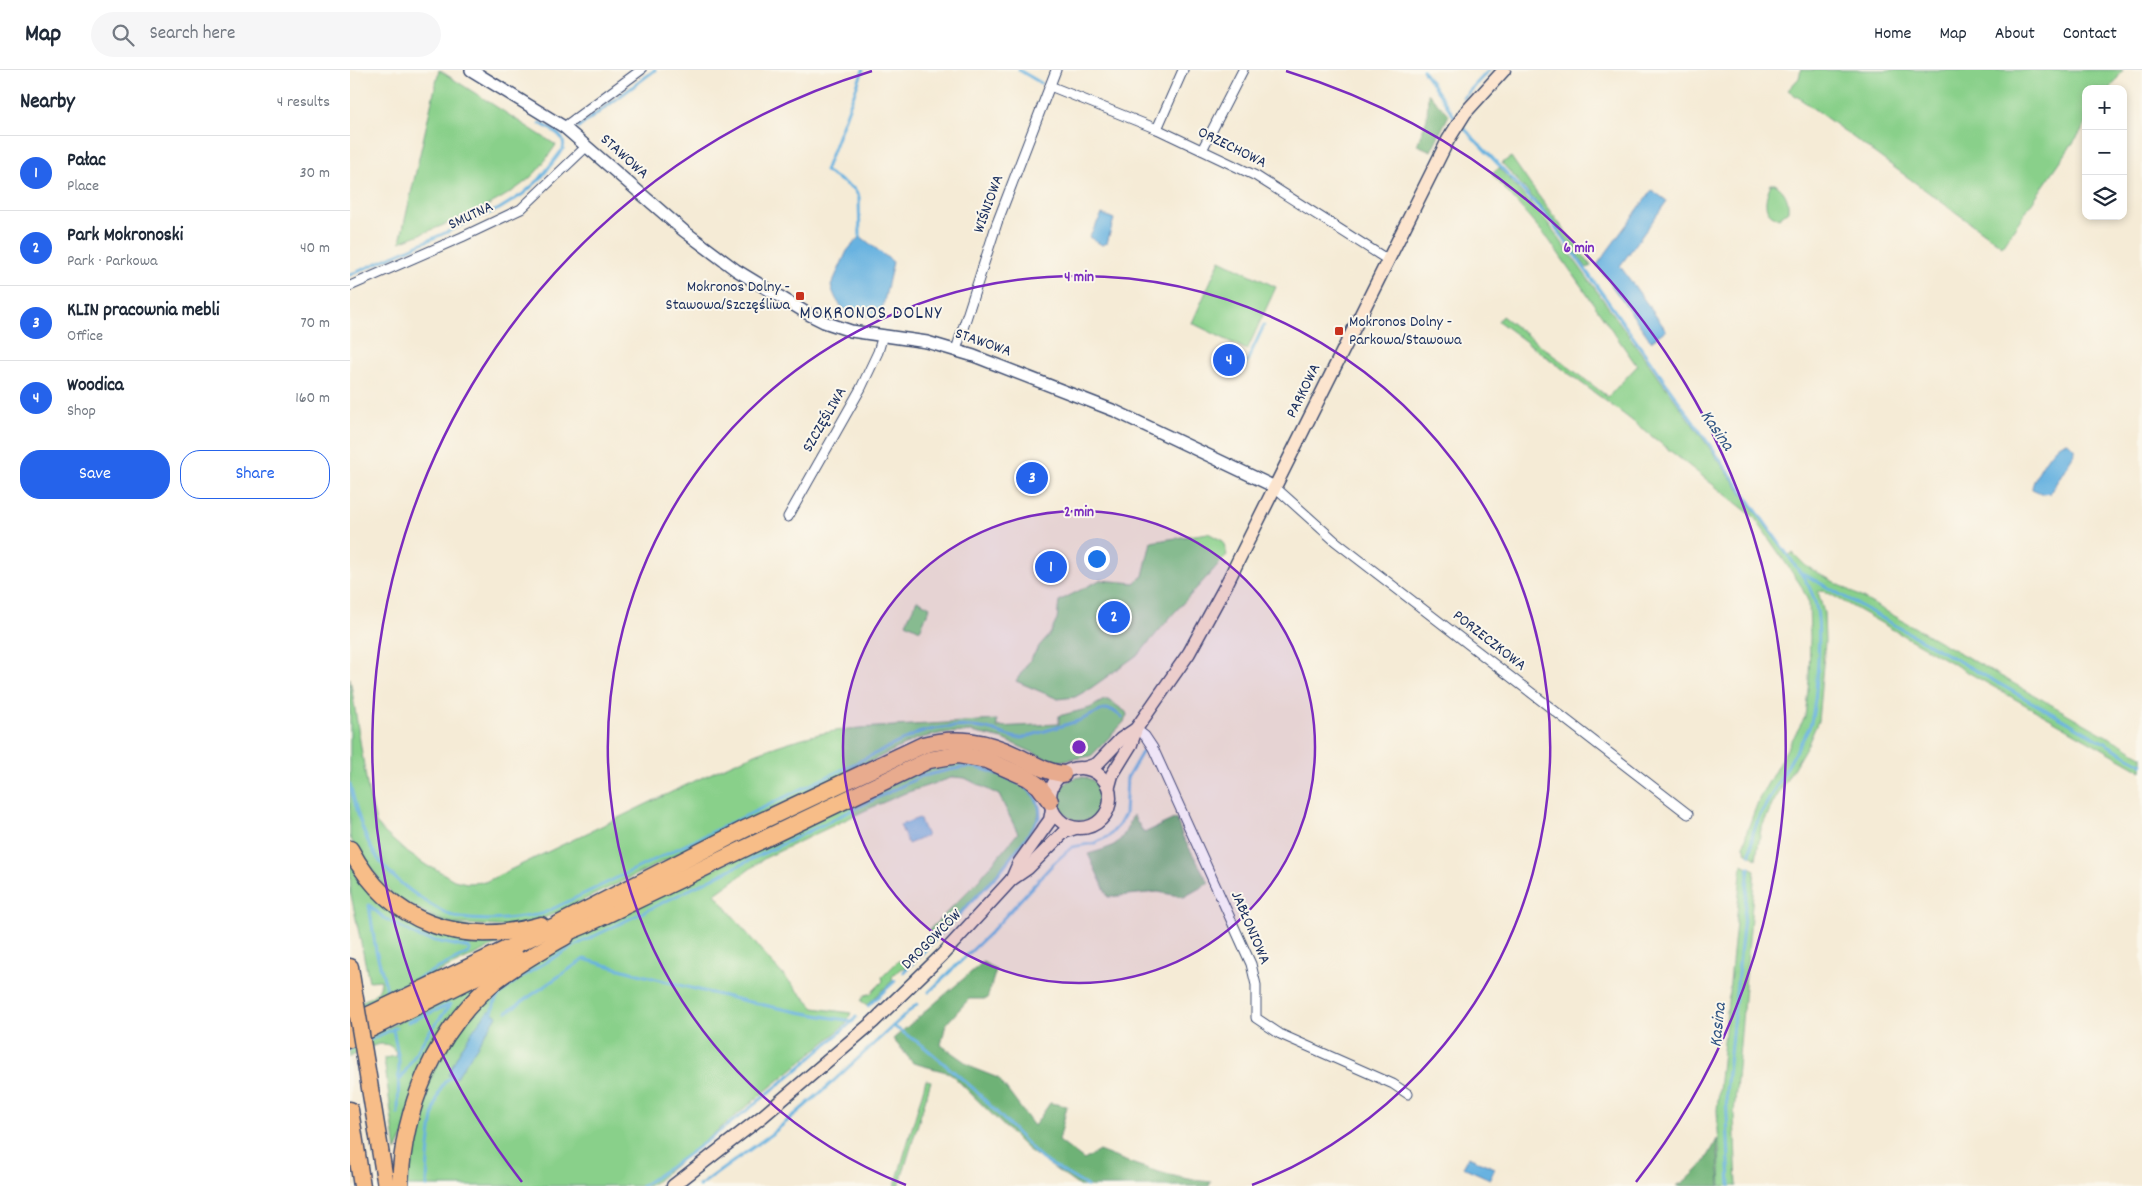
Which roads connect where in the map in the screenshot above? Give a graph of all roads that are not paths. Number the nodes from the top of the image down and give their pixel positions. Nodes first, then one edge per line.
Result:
1 (471, 70) edge
2 (641, 70) edge
3 (1056, 70) edge
4 (1183, 70) edge
5 (1243, 70) edge
6 (1504, 70) edge
7 (1050, 86) junction
8 (564, 127) junction
9 (1157, 130) junction
10 (587, 146) junction
11 (1202, 150) junction
12 (1388, 260) junction
13 (350, 286) edge
14 (883, 335) junction
15 (956, 350) junction
16 (1275, 487) junction
17 (788, 517) dead end
18 (1136, 729) junction
19 (1085, 768) junction
20 (1063, 774) junction
21 (1109, 786) junction
22 (1051, 805) junction
23 (1688, 814) dead end
24 (1075, 828) junction
25 (350, 850) edge
26 (1012, 880) junction
27 (620, 891) junction
28 (585, 925) junction
29 (350, 967) edge
30 (350, 1024) edge
31 (350, 1039) edge
32 (1408, 1094) dead end
33 (350, 1110) edge
34 (362, 1186) edge
35 (386, 1186) edge
36 (400, 1186) edge
37 (673, 1186) edge

1 - 8 street, STAWOWA
2 - 8 street
3 - 7 street, WIŚNIOWA
4 - 9 street
5 - 11 street
6 - 12 main road, PARKOWA
7 - 9 street, ORZECHOWA
7 - 15 street, WIŚNIOWA
8 - 10 street, STAWOWA
9 - 11 street, ORZECHOWA
10 - 13 street, SMUTNA
10 - 14 street, STAWOWA
11 - 12 street, ORZECHOWA
12 - 16 main road, PARKOWA
14 - 15 street, STAWOWA
14 - 17 street, SZCZĘŚLIWA
15 - 16 street, STAWOWA
16 - 18 main road, PARKOWA
16 - 23 street, PORZECZKOWA
18 - 19 main road, PARKOWA
18 - 21 main road, PARKOWA
18 - 32 street, JABŁONIOWA
19 - 20 main road
19 - 21 main road
20 - 22 main road
20 - 27 highway
21 - 24 main road
22 - 24 main road
22 - 26 main road, DROGOWCÓW
22 - 28 highway
24 - 26 main road, DROGOWCÓW
25 - 27 highway
26 - 37 main road, DROGOWCÓW
27 - 30 highway
28 - 31 highway
28 - 36 highway
29 - 35 highway, bridge
33 - 34 highway

